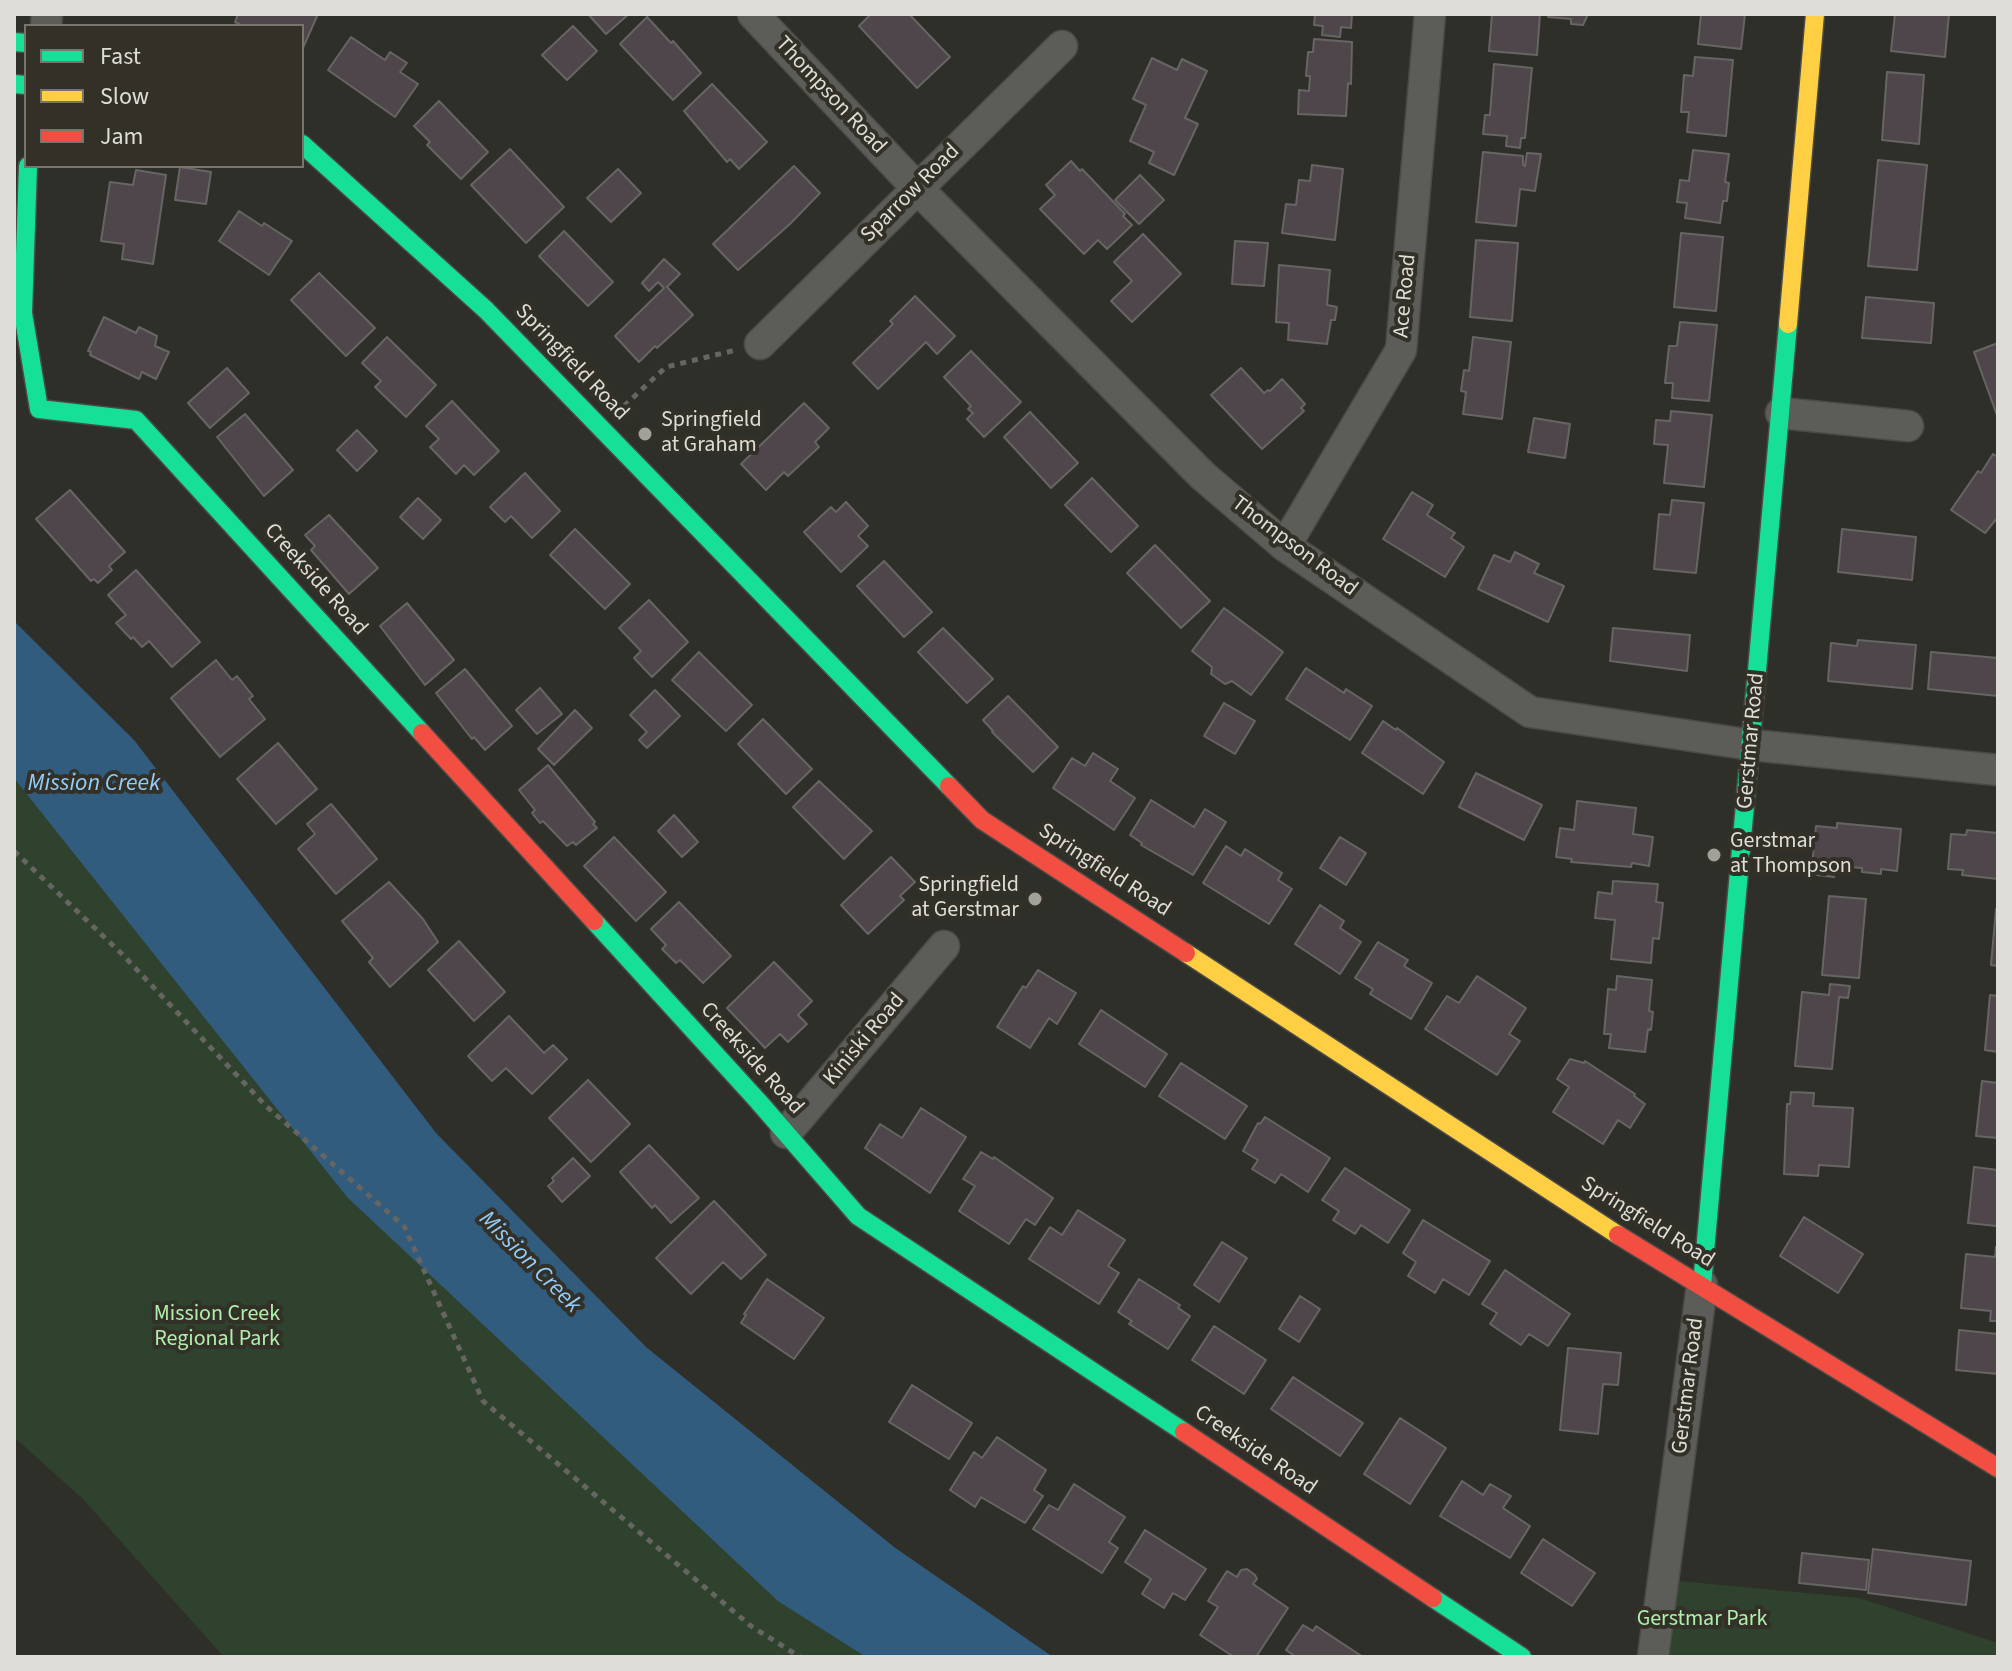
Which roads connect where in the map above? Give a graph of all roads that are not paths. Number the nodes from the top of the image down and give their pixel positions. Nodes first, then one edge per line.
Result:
1 (753, 14) edge
2 (1430, 14) edge
3 (1815, 14) edge
4 (1062, 46) dead end
5 (305, 150) edge
6 (28, 168) edge
7 (917, 188) junction
8 (760, 344) road end
9 (1781, 413) junction
10 (1908, 426) dead end
11 (1285, 546) junction
12 (1752, 745) junction
13 (1998, 770) edge
14 (944, 946) dead end
15 (786, 1133) junction
16 (1702, 1285) junction
17 (1998, 1468) edge
18 (1522, 1657) edge
19 (1653, 1657) edge

1 - 7 street, Thompson Road
2 - 11 street, Ace Road
3 - 9 street, Gerstmar Road
4 - 7 street, Sparrow Road
5 - 16 street, Springfield Road
6 - 15 street, Creekside Road
7 - 8 street, Sparrow Road
7 - 11 street, Thompson Road
9 - 10 street
9 - 12 street, Gerstmar Road
11 - 12 street, Thompson Road
12 - 13 street, Thompson Road
12 - 16 street, Gerstmar Road
14 - 15 street, Kiniski Road
15 - 18 street, Creekside Road
16 - 17 street, Springfield Road
16 - 19 street, Gerstmar Road

